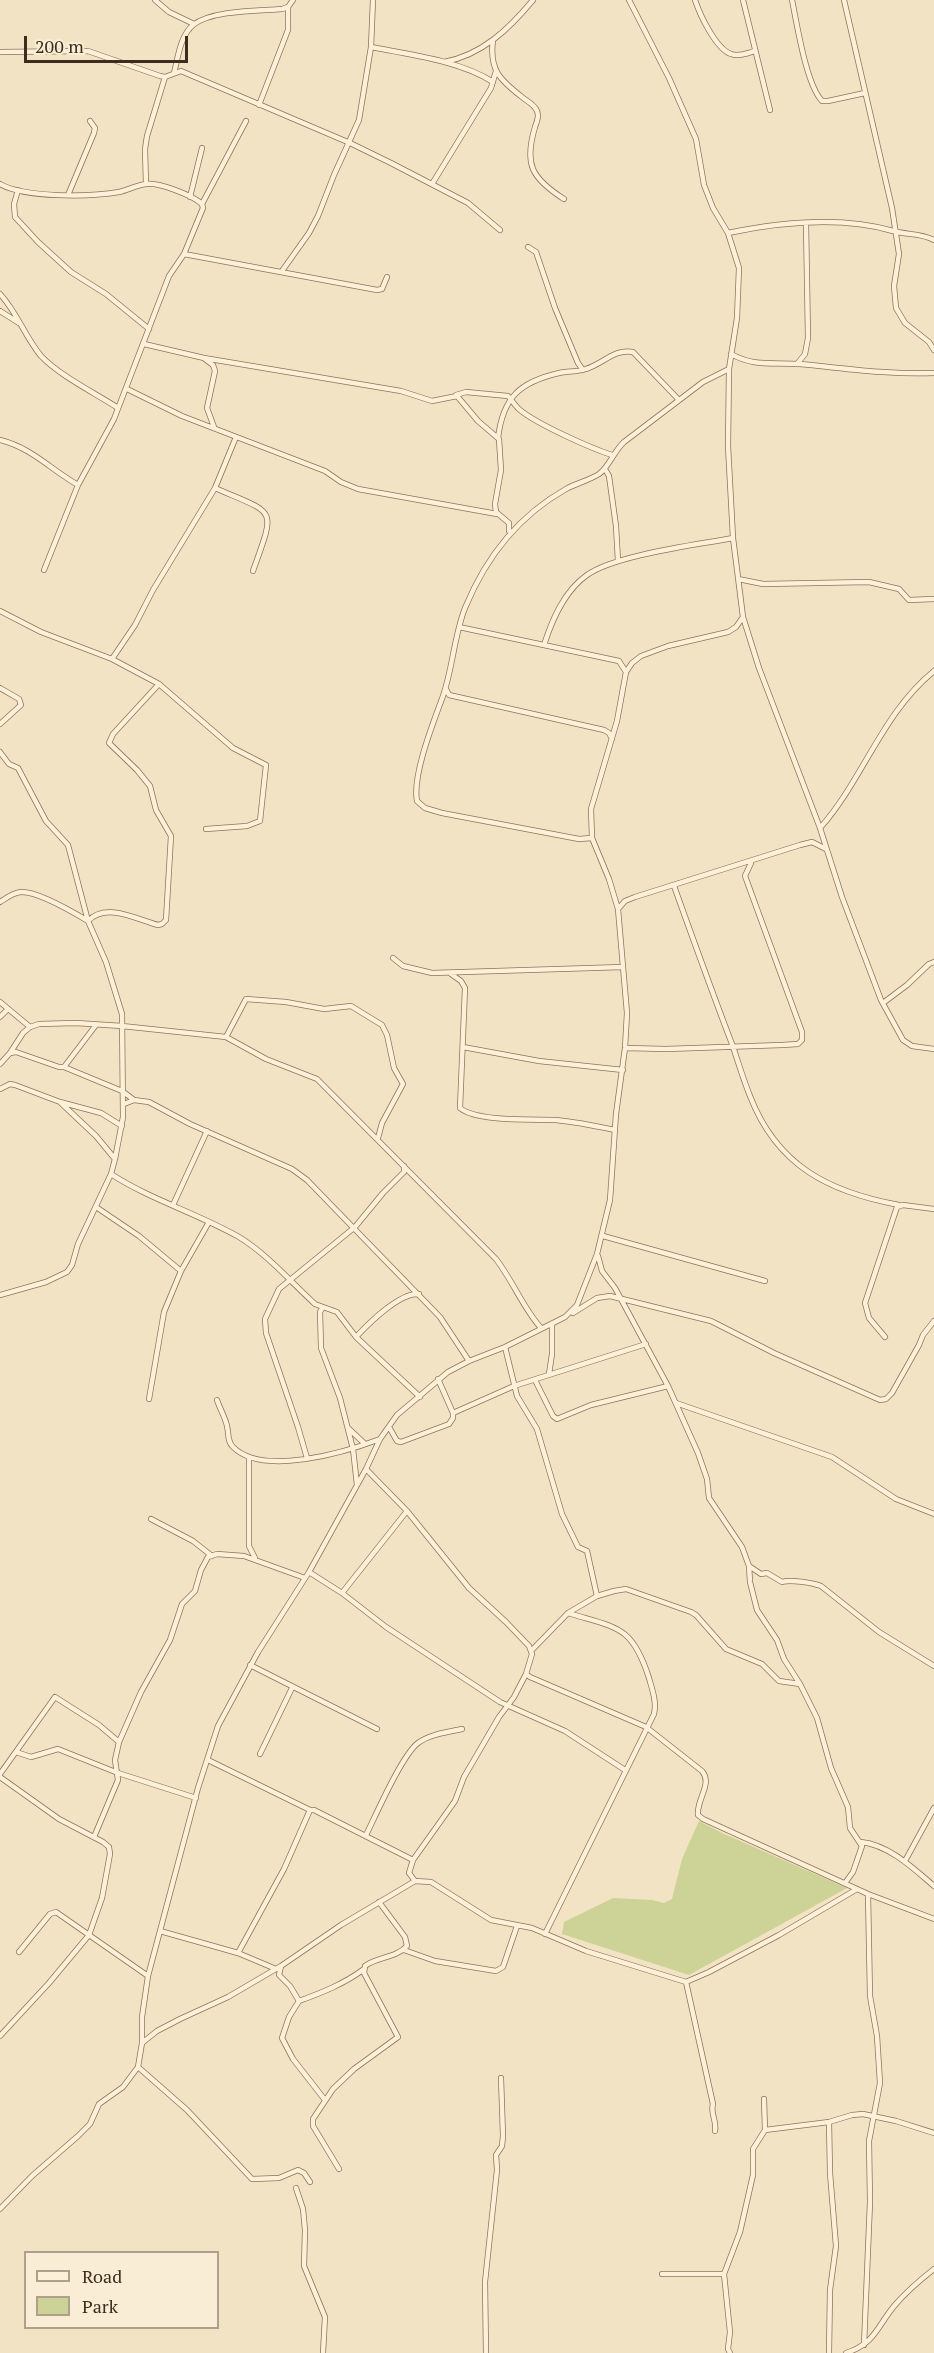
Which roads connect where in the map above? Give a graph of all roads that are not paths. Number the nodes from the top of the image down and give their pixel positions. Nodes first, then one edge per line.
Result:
1 (155, 0) edge
2 (293, 0) edge
3 (373, 0) edge
4 (533, 0) edge
5 (629, 0) edge
6 (695, 0) edge
7 (743, 0) edge
8 (792, 0) edge
9 (844, 0) edge
10 (288, 7) junction
11 (194, 24) junction
12 (493, 40) junction
13 (371, 47) junction
14 (755, 51) junction
15 (0, 52) edge
16 (441, 63) junction
17 (496, 71) junction
18 (174, 73) junction
19 (165, 77) junction
20 (493, 82) junction
21 (865, 93) junction
22 (259, 105) junction
23 (770, 110) dead end
24 (90, 121) dead end
25 (246, 121) dead end
26 (350, 143) junction
27 (201, 148) dead end
28 (0, 184) edge
29 (146, 184) junction
30 (432, 184) junction
31 (18, 190) junction
32 (68, 195) junction
33 (190, 196) junction
34 (564, 199) dead end
35 (201, 204) junction
36 (806, 223) junction
37 (500, 230) dead end
38 (895, 232) junction
39 (728, 233) junction
40 (934, 240) edge
41 (528, 247) dead end
42 (184, 254) junction
43 (282, 271) junction
44 (387, 277) dead end
45 (0, 294) edge
46 (0, 311) edge
47 (21, 325) junction
48 (150, 329) junction
49 (144, 344) junction
50 (934, 350) edge
51 (731, 354) junction
52 (204, 358) junction
53 (797, 364) junction
54 (729, 369) junction
55 (583, 370) junction
56 (934, 373) edge
57 (128, 389) junction
58 (455, 395) junction
59 (510, 399) junction
60 (679, 399) junction
61 (118, 408) junction
62 (214, 427) junction
63 (236, 437) junction
64 (498, 438) junction
65 (0, 440) edge
66 (612, 456) junction
67 (605, 469) junction
68 (78, 484) junction
69 (215, 488) junction
70 (497, 514) junction
71 (509, 532) junction
72 (733, 538) junction
73 (618, 561) junction
74 (44, 570) dead end
75 (253, 571) dead end
76 (738, 579) junction
77 (934, 599) edge
78 (0, 611) edge
79 (743, 617) junction
80 (459, 627) junction
81 (544, 645) junction
82 (111, 659) junction
83 (934, 671) edge
84 (626, 672) junction
85 (159, 684) junction
86 (0, 688) edge
87 (446, 688) junction
88 (0, 724) edge
89 (612, 739) junction
90 (0, 752) edge
91 (206, 829) dead end
92 (820, 830) junction
93 (592, 838) junction
94 (812, 843) junction
95 (827, 850) junction
96 (751, 863) junction
97 (674, 886) junction
98 (615, 897) junction
99 (626, 901) junction
100 (0, 902) edge
101 (618, 909) junction
102 (88, 921) junction
103 (393, 958) dead end
104 (934, 962) edge
105 (623, 967) junction
106 (451, 974) junction
107 (0, 1002) edge
108 (883, 1003) junction
109 (7, 1010) junction
110 (0, 1017) edge
111 (96, 1025) junction
112 (123, 1026) junction
113 (30, 1027) junction
114 (226, 1037) junction
115 (463, 1047) junction
116 (733, 1047) junction
117 (626, 1048) junction
118 (934, 1049) edge
119 (10, 1053) junction
120 (0, 1064) edge
121 (64, 1067) junction
122 (622, 1070) junction
123 (0, 1089) edge
124 (122, 1091) junction
125 (134, 1100) junction
126 (60, 1102) junction
127 (124, 1104) junction
128 (122, 1126) junction
129 (615, 1130) junction
130 (207, 1131) junction
131 (378, 1138) junction
132 (115, 1159) junction
133 (404, 1166) junction
134 (111, 1174) junction
135 (172, 1205) junction
136 (899, 1205) junction
137 (96, 1207) junction
138 (934, 1209) edge
139 (209, 1222) junction
140 (354, 1227) junction
141 (603, 1236) junction
142 (597, 1254) junction
143 (181, 1271) junction
144 (289, 1281) junction
145 (765, 1281) dead end
146 (419, 1294) junction
147 (0, 1295) edge
148 (618, 1297) junction
149 (323, 1307) junction
150 (570, 1314) junction
151 (934, 1321) edge
152 (552, 1324) junction
153 (541, 1328) junction
154 (356, 1337) junction
155 (885, 1337) dead end
156 (646, 1344) junction
157 (505, 1347) junction
158 (469, 1361) junction
159 (549, 1374) junction
160 (438, 1379) junction
161 (535, 1380) junction
162 (514, 1386) junction
163 (668, 1386) junction
164 (420, 1397) junction
165 (149, 1399) dead end
166 (217, 1400) dead end
167 (676, 1403) junction
168 (453, 1413) junction
169 (389, 1426) junction
170 (348, 1428) junction
171 (380, 1439) junction
172 (366, 1444) junction
173 (353, 1449) junction
174 (249, 1458) junction
175 (307, 1458) junction
176 (366, 1469) junction
177 (357, 1485) junction
178 (406, 1511) junction
179 (934, 1514) edge
180 (151, 1520) dead end
181 (212, 1556) junction
182 (256, 1559) junction
183 (749, 1566) junction
184 (309, 1572) junction
185 (305, 1578) junction
186 (342, 1593) junction
187 (597, 1596) junction
188 (568, 1613) junction
189 (531, 1651) junction
190 (250, 1665) junction
191 (934, 1666) edge
192 (526, 1674) junction
193 (800, 1684) junction
194 (292, 1688) junction
195 (507, 1707) junction
196 (646, 1727) junction
197 (376, 1729) dead end
198 (462, 1729) dead end
199 (119, 1742) junction
200 (16, 1752) junction
201 (260, 1754) dead end
202 (208, 1760) junction
203 (625, 1770) junction
204 (118, 1773) junction
205 (0, 1775) edge
206 (196, 1797) junction
207 (934, 1808) edge
208 (310, 1810) junction
209 (366, 1835) junction
210 (94, 1837) junction
211 (861, 1842) junction
212 (413, 1860) junction
213 (905, 1861) junction
214 (415, 1881) junction
215 (845, 1883) junction
216 (934, 1886) edge
217 (857, 1889) junction
218 (868, 1894) junction
219 (380, 1902) junction
220 (934, 1919) edge
221 (517, 1926) junction
222 (160, 1931) junction
223 (545, 1934) junction
224 (89, 1935) junction
225 (404, 1950) junction
226 (19, 1952) dead end
227 (238, 1953) junction
228 (279, 1968) junction
229 (364, 1969) junction
230 (148, 1976) junction
231 (686, 1982) junction
232 (299, 2001) junction
233 (0, 2036) edge
234 (142, 2043) junction
235 (138, 2067) junction
236 (501, 2078) dead end
237 (764, 2099) dead end
238 (326, 2100) junction
239 (873, 2115) junction
240 (829, 2122) junction
241 (765, 2130) junction
242 (715, 2131) dead end
243 (934, 2133) edge
244 (339, 2169) dead end
245 (310, 2182) dead end
246 (296, 2188) dead end
247 (0, 2209) edge
248 (934, 2270) edge
249 (662, 2274) dead end
250 (724, 2274) junction
251 (864, 2345) junction
252 (322, 2353) edge
253 (486, 2353) edge
254 (730, 2353) edge
255 (829, 2353) edge
256 (846, 2353) edge

1 - 11 street
2 - 10 street
3 - 13 street
4 - 12 street
5 - 39 street
6 - 14 street
7 - 14 street
8 - 21 street
9 - 21 street
10 - 11 street
10 - 22 street
11 - 18 street
12 - 16 street
12 - 17 street
13 - 16 street
13 - 26 street
14 - 23 street
15 - 19 street
16 - 20 street
17 - 20 street
17 - 34 street
18 - 19 street
18 - 22 street
19 - 29 street
20 - 30 street
21 - 38 street
22 - 26 street
24 - 32 street
25 - 35 street
26 - 30 street
26 - 43 street
27 - 33 street
28 - 31 street
29 - 32 street
29 - 33 street
30 - 37 street
31 - 32 street
31 - 48 street
33 - 35 street
35 - 42 street
36 - 38 street
36 - 39 street
36 - 53 street
38 - 40 street
38 - 50 street
39 - 51 street
41 - 55 street
42 - 43 street
42 - 48 street
43 - 44 street
45 - 47 street
46 - 47 street
47 - 61 street
48 - 49 street
49 - 52 street
49 - 57 street
51 - 53 street
51 - 54 street
52 - 58 street
52 - 62 street
53 - 56 street
54 - 60 street
54 - 72 street
55 - 59 street
55 - 60 street
57 - 61 street
57 - 62 street
58 - 59 street
58 - 64 street
59 - 64 street
59 - 66 street
60 - 66 street
61 - 68 street
62 - 63 street
63 - 69 street
63 - 70 street
64 - 70 street
65 - 68 street
66 - 67 street
67 - 71 street
67 - 73 street
68 - 74 street
69 - 75 street
69 - 82 street
70 - 71 street
71 - 80 street
72 - 73 street
72 - 76 street
73 - 81 street
76 - 77 street
76 - 79 street
78 - 82 street
79 - 84 street
79 - 92 street
80 - 81 street
80 - 87 street
81 - 84 street
82 - 85 street
83 - 92 street
84 - 89 street
85 - 91 street
85 - 102 street
86 - 88 street
87 - 89 street
87 - 93 street
89 - 93 street
90 - 102 street
92 - 94 street
92 - 95 street
93 - 98 street
94 - 95 street
94 - 96 street
95 - 108 street
96 - 97 street
96 - 116 street
97 - 99 street
97 - 116 street
98 - 99 street
98 - 101 street
99 - 101 street
100 - 102 street
101 - 105 street
102 - 112 street
103 - 106 street
104 - 108 street
105 - 106 street
105 - 117 street
106 - 115 street
107 - 109 street
108 - 118 street
109 - 110 street
109 - 113 street
111 - 112 street
111 - 113 street
111 - 121 street
112 - 114 street
112 - 124 street
113 - 119 street
114 - 131 street
114 - 131 street
115 - 122 street
115 - 129 street
116 - 117 street
116 - 136 street
117 - 122 street
119 - 120 street
119 - 121 street
121 - 124 street
122 - 129 street
123 - 126 street
124 - 125 street
124 - 127 street
125 - 127 street
125 - 130 street
126 - 128 street
126 - 132 street
127 - 128 street
128 - 132 street
129 - 141 street
130 - 135 street
130 - 140 street
131 - 133 street
132 - 134 street
133 - 140 street
133 - 153 street
134 - 135 street
134 - 137 street
135 - 139 street
136 - 138 street
136 - 155 street
137 - 143 street
137 - 147 street
139 - 143 street
139 - 144 street
140 - 144 street
140 - 146 street
141 - 142 street
141 - 145 street
142 - 148 street
142 - 150 street
143 - 165 street
144 - 149 street
144 - 175 street
146 - 154 street
146 - 158 street
148 - 150 street
148 - 151 street
148 - 156 street
149 - 154 street
149 - 170 street
150 - 152 street
152 - 153 street
152 - 159 street
153 - 157 street
154 - 164 street
156 - 159 street
156 - 163 street
157 - 158 street
157 - 162 street
158 - 160 street
159 - 161 street
160 - 164 street
160 - 168 street
161 - 162 street
161 - 163 street
162 - 168 street
162 - 187 street
163 - 167 street
164 - 169 street
166 - 174 street
167 - 179 street
167 - 183 street
168 - 169 street
169 - 171 street
170 - 172 street
170 - 173 street
171 - 172 street
171 - 176 street
172 - 173 street
173 - 175 street
173 - 177 street
174 - 175 street
174 - 182 street
176 - 177 street
176 - 178 street
177 - 184 street
178 - 186 street
178 - 189 street
180 - 181 street
181 - 182 street
181 - 199 street
182 - 185 street
183 - 191 street
183 - 193 street
184 - 185 street
184 - 186 street
185 - 190 street
186 - 195 street
187 - 188 street
187 - 193 street
188 - 189 street
188 - 196 street
189 - 192 street
190 - 194 street
190 - 202 street
192 - 195 street
192 - 196 street
193 - 211 street
194 - 197 street
194 - 201 street
195 - 203 street
195 - 212 street
196 - 203 street
196 - 215 street
198 - 209 street
199 - 200 street
199 - 204 street
200 - 204 street
200 - 205 street
202 - 206 street
202 - 208 street
203 - 223 street
204 - 206 street
204 - 210 street
205 - 210 street
206 - 222 street
207 - 213 street
208 - 209 street
208 - 227 street
209 - 212 street
210 - 224 street
211 - 213 street
211 - 215 street
212 - 214 street
213 - 216 street
214 - 219 street
214 - 221 street
215 - 217 street
217 - 218 street
217 - 231 street
218 - 220 street
218 - 239 street
219 - 225 street
219 - 228 street
221 - 223 street
221 - 225 street
222 - 227 street
222 - 230 street
223 - 231 street
224 - 226 street
224 - 230 street
224 - 233 street
225 - 229 street
227 - 228 street
228 - 232 street
228 - 234 street
229 - 232 street
229 - 238 street
230 - 234 street
231 - 242 street
232 - 238 street
234 - 235 street
235 - 245 street
235 - 247 street
236 - 253 street
237 - 241 street
238 - 244 street
239 - 240 street
239 - 243 street
239 - 251 street
240 - 241 street
240 - 255 street
241 - 250 street
246 - 252 street
248 - 251 street
249 - 250 street
250 - 254 street
251 - 256 street

